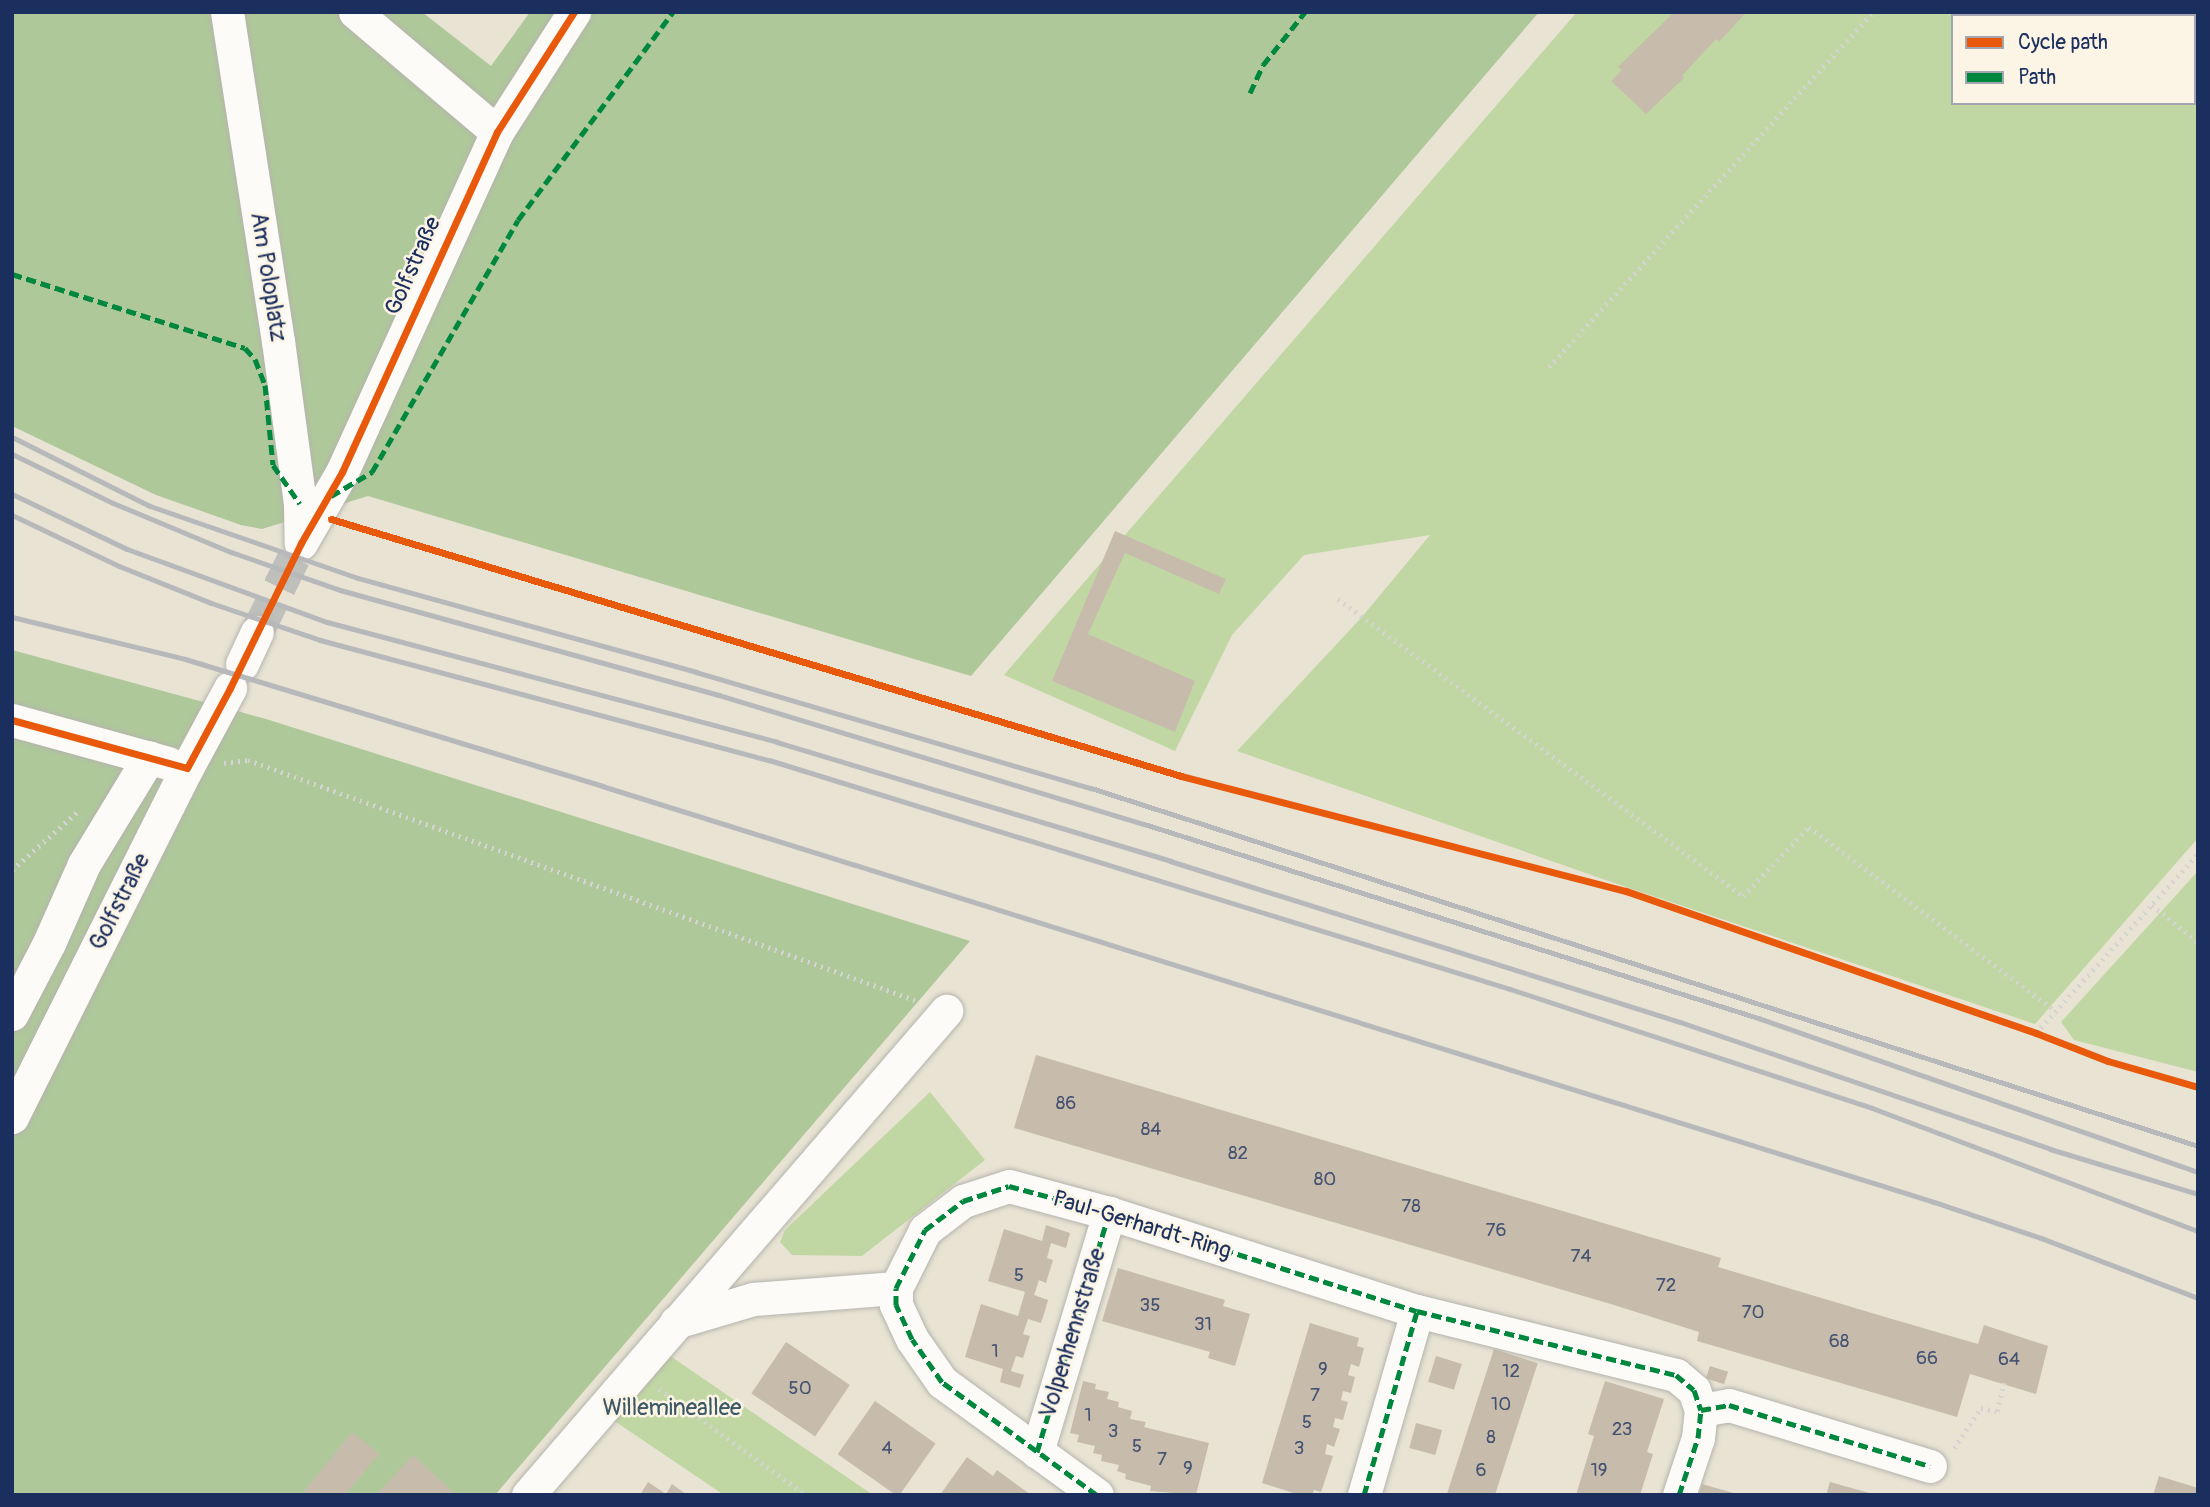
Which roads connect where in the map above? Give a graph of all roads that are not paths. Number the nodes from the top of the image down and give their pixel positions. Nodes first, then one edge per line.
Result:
1 (227, 12) edge
2 (355, 12) edge
3 (574, 12) edge
4 (497, 132) junction
5 (301, 543) joint
6 (257, 632) tunnel mouth
7 (12, 720) edge
8 (149, 757) junction
9 (187, 768) junction
10 (946, 1011) road end
11 (12, 1014) edge
12 (12, 1117) edge
13 (1109, 1213) junction
14 (896, 1288) junction
15 (1416, 1311) junction
16 (676, 1322) junction
17 (1701, 1410) junction
18 (1037, 1452) junction
19 (1930, 1466) road end
20 (528, 1495) edge
21 (1097, 1495) edge
22 (1364, 1495) edge
23 (1679, 1495) edge

1 - 5 street, Am Poloplatz
2 - 4 street
3 - 4 street, Golfstraße
4 - 5 street, Golfstraße
6 - 9 street, Golfstraße
7 - 8 street
8 - 9 street
8 - 11 street
9 - 12 street, Golfstraße
10 - 16 street
13 - 14 street, Paul-Gerhardt-Ring
13 - 15 street, Paul-Gerhardt-Ring
13 - 18 street, Volpenhennstraße
14 - 16 street
14 - 18 street
15 - 17 street, Paul-Gerhardt-Ring
15 - 22 street
16 - 20 street
17 - 19 street
17 - 23 street
18 - 21 street

